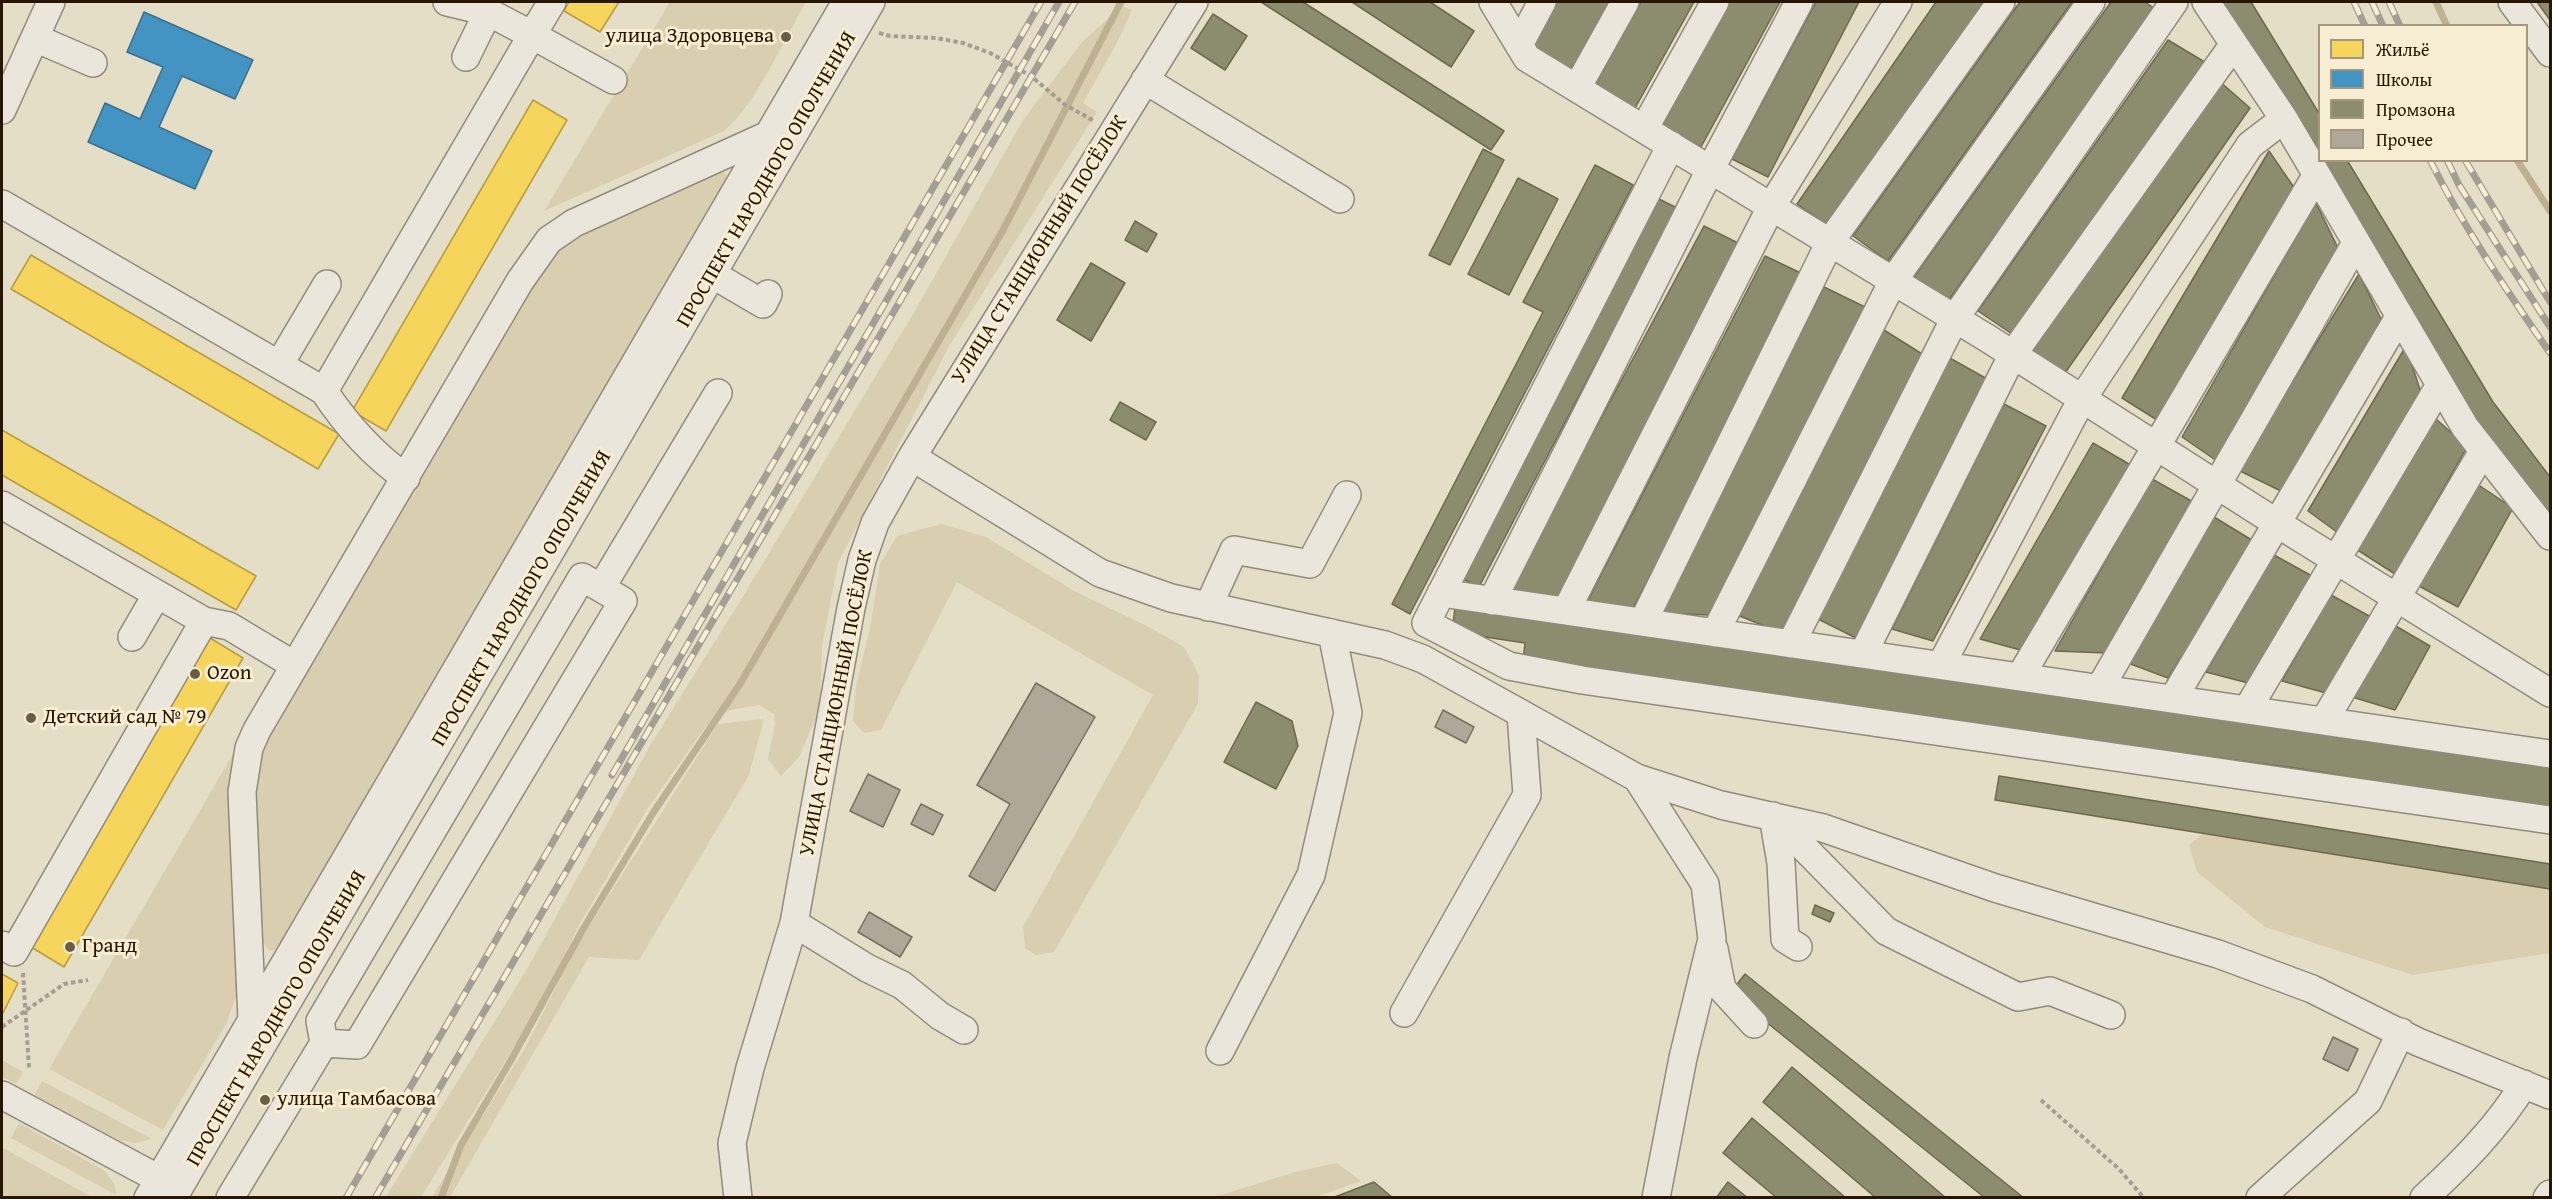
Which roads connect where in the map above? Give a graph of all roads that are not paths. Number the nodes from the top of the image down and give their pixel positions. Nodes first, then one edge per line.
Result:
1 (51, 2) edge
2 (447, 2) edge
3 (552, 2) edge
4 (846, 2) edge
5 (871, 2) edge
6 (1194, 2) edge
7 (1493, 2) edge
8 (1542, 2) edge
9 (1625, 2) edge
10 (1715, 2) edge
11 (1799, 2) edge
12 (1898, 2) edge
13 (2001, 2) edge
14 (2091, 2) edge
15 (2174, 2) edge
16 (2206, 2) edge
17 (2512, 2) edge
18 (488, 12) junction
19 (532, 35) junction
20 (35, 38) junction
21 (2234, 44) junction
22 (1519, 45) junction
23 (2550, 53) edge
24 (466, 57) dead end
25 (93, 63) dead end
26 (613, 80) dead end
27 (1145, 80) junction
28 (1577, 88) junction
29 (2, 110) edge
30 (2284, 119) junction
31 (1644, 129) junction
32 (766, 136) junction
33 (1671, 146) junction
34 (1710, 170) junction
35 (2316, 176) junction
36 (1340, 199) dead end
37 (2, 204) edge
38 (1771, 207) junction
39 (1830, 242) junction
40 (2356, 243) junction
41 (712, 274) junction
42 (1893, 281) junction
43 (327, 284) dead end
44 (768, 294) dead end
45 (2399, 317) junction
46 (1955, 318) junction
47 (2013, 354) junction
48 (279, 365) junction
49 (2440, 385) junction
50 (324, 391) junction
51 (718, 393) dead end
52 (2082, 399) junction
53 (2157, 447) junction
54 (2483, 451) junction
55 (912, 457) junction
56 (406, 477) junction
57 (2217, 485) junction
58 (1347, 495) dead end
59 (2, 505) edge
60 (2277, 523) junction
61 (2550, 536) edge
62 (2336, 560) junction
63 (602, 588) junction
64 (1442, 593) junction
65 (157, 594) junction
66 (2397, 598) junction
67 (1492, 601) junction
68 (1208, 607) junction
69 (1566, 611) junction
70 (204, 621) junction
71 (1643, 622) junction
72 (1332, 633) junction
73 (1715, 633) junction
74 (132, 637) dead end
75 (1791, 644) junction
76 (1863, 654) junction
77 (294, 665) junction
78 (1941, 666) junction
79 (2020, 677) junction
80 (2100, 688) junction
81 (2550, 693) edge
82 (2173, 699) junction
83 (2247, 710) junction
84 (1521, 714) junction
85 (2324, 721) junction
86 (2550, 754) edge
87 (1637, 778) junction
88 (1773, 816) junction
89 (2550, 820) edge
90 (794, 923) junction
91 (1712, 939) junction
92 (1798, 947) dead end
93 (8, 949) edge
94 (1404, 1013) dead end
95 (2111, 1015) dead end
96 (252, 1020) junction
97 (1754, 1024) dead end
98 (964, 1030) dead end
99 (2401, 1032) junction
100 (324, 1043) junction
101 (1220, 1051) dead end
102 (2524, 1084) junction
103 (2, 1095) edge
104 (2550, 1095) edge
105 (165, 1191) edge
106 (2550, 1194) edge
107 (230, 1197) edge
108 (738, 1197) edge
109 (1656, 1197) edge
110 (2260, 1197) edge
111 (2424, 1197) edge
112 (2547, 1197) edge

1 - 20 street
2 - 18 street
3 - 19 street
4 - 32 street, ПРОСПЕКТ НАРОДНОГО ОПОЛЧЕНИЯ
5 - 41 street, ПРОСПЕКТ НАРОДНОГО ОПОЛЧЕНИЯ
6 - 27 street, УЛИЦА СТАНЦИОННЫЙ ПОСЁЛОК
7 - 22 street
8 - 22 street
9 - 28 street
10 - 31 street
11 - 34 street
12 - 38 street
13 - 39 street
14 - 42 street
15 - 46 street
16 - 21 street
17 - 23 street
18 - 19 street
18 - 24 street
19 - 26 street
19 - 50 street
20 - 25 street
20 - 29 street
21 - 30 street
21 - 47 street
22 - 28 street
27 - 36 street
27 - 55 street, УЛИЦА СТАНЦИОННЫЙ ПОСЁЛОК
28 - 31 street
30 - 35 street
30 - 52 street
31 - 33 street
32 - 56 street
32 - 96 street, ПРОСПЕКТ НАРОДНОГО ОПОЛЧЕНИЯ
33 - 34 street
33 - 64 street
34 - 38 street
34 - 67 street
35 - 40 street
35 - 53 street
37 - 48 street
38 - 39 street
38 - 69 street
39 - 42 street
39 - 71 street
40 - 45 street
40 - 57 street
41 - 44 street
41 - 105 street, ПРОСПЕКТ НАРОДНОГО ОПОЛЧЕНИЯ
42 - 46 street
42 - 73 street
43 - 48 street
45 - 49 street
45 - 60 street
46 - 47 street
46 - 75 street
47 - 52 street
47 - 76 street
48 - 50 street
49 - 54 street
49 - 62 street
50 - 56 street
51 - 63 street
52 - 53 street
52 - 78 street
53 - 57 street
53 - 79 street
54 - 61 street
54 - 66 street
55 - 68 street
55 - 90 street, УЛИЦА СТАНЦИОННЫЙ ПОСЁЛОК
56 - 77 street
57 - 60 street
57 - 80 street
58 - 68 street
59 - 65 street
60 - 62 street
60 - 82 street
62 - 66 street
62 - 83 street
63 - 100 street
63 - 100 street
64 - 67 street
64 - 89 street
65 - 70 street
65 - 74 street
66 - 81 street
66 - 85 street
67 - 69 street
68 - 72 street
69 - 71 street
70 - 77 street
70 - 93 street
71 - 73 street
72 - 84 street
72 - 101 street
73 - 75 street
75 - 76 street
76 - 78 street
77 - 96 street
78 - 79 street
79 - 80 street
80 - 82 street
82 - 83 street
83 - 85 street
84 - 87 street
84 - 94 street
85 - 86 street
87 - 88 street
87 - 91 street
88 - 92 street
88 - 95 street
88 - 99 street
90 - 98 street
90 - 108 street, УЛИЦА СТАНЦИОННЫЙ ПОСЁЛОК
91 - 97 street
91 - 109 street
96 - 105 street, ПРОСПЕКТ НАРОДНОГО ОПОЛЧЕНИЯ
99 - 102 street
99 - 110 street
100 - 107 street
102 - 104 street
102 - 111 street
103 - 105 street
106 - 112 street

